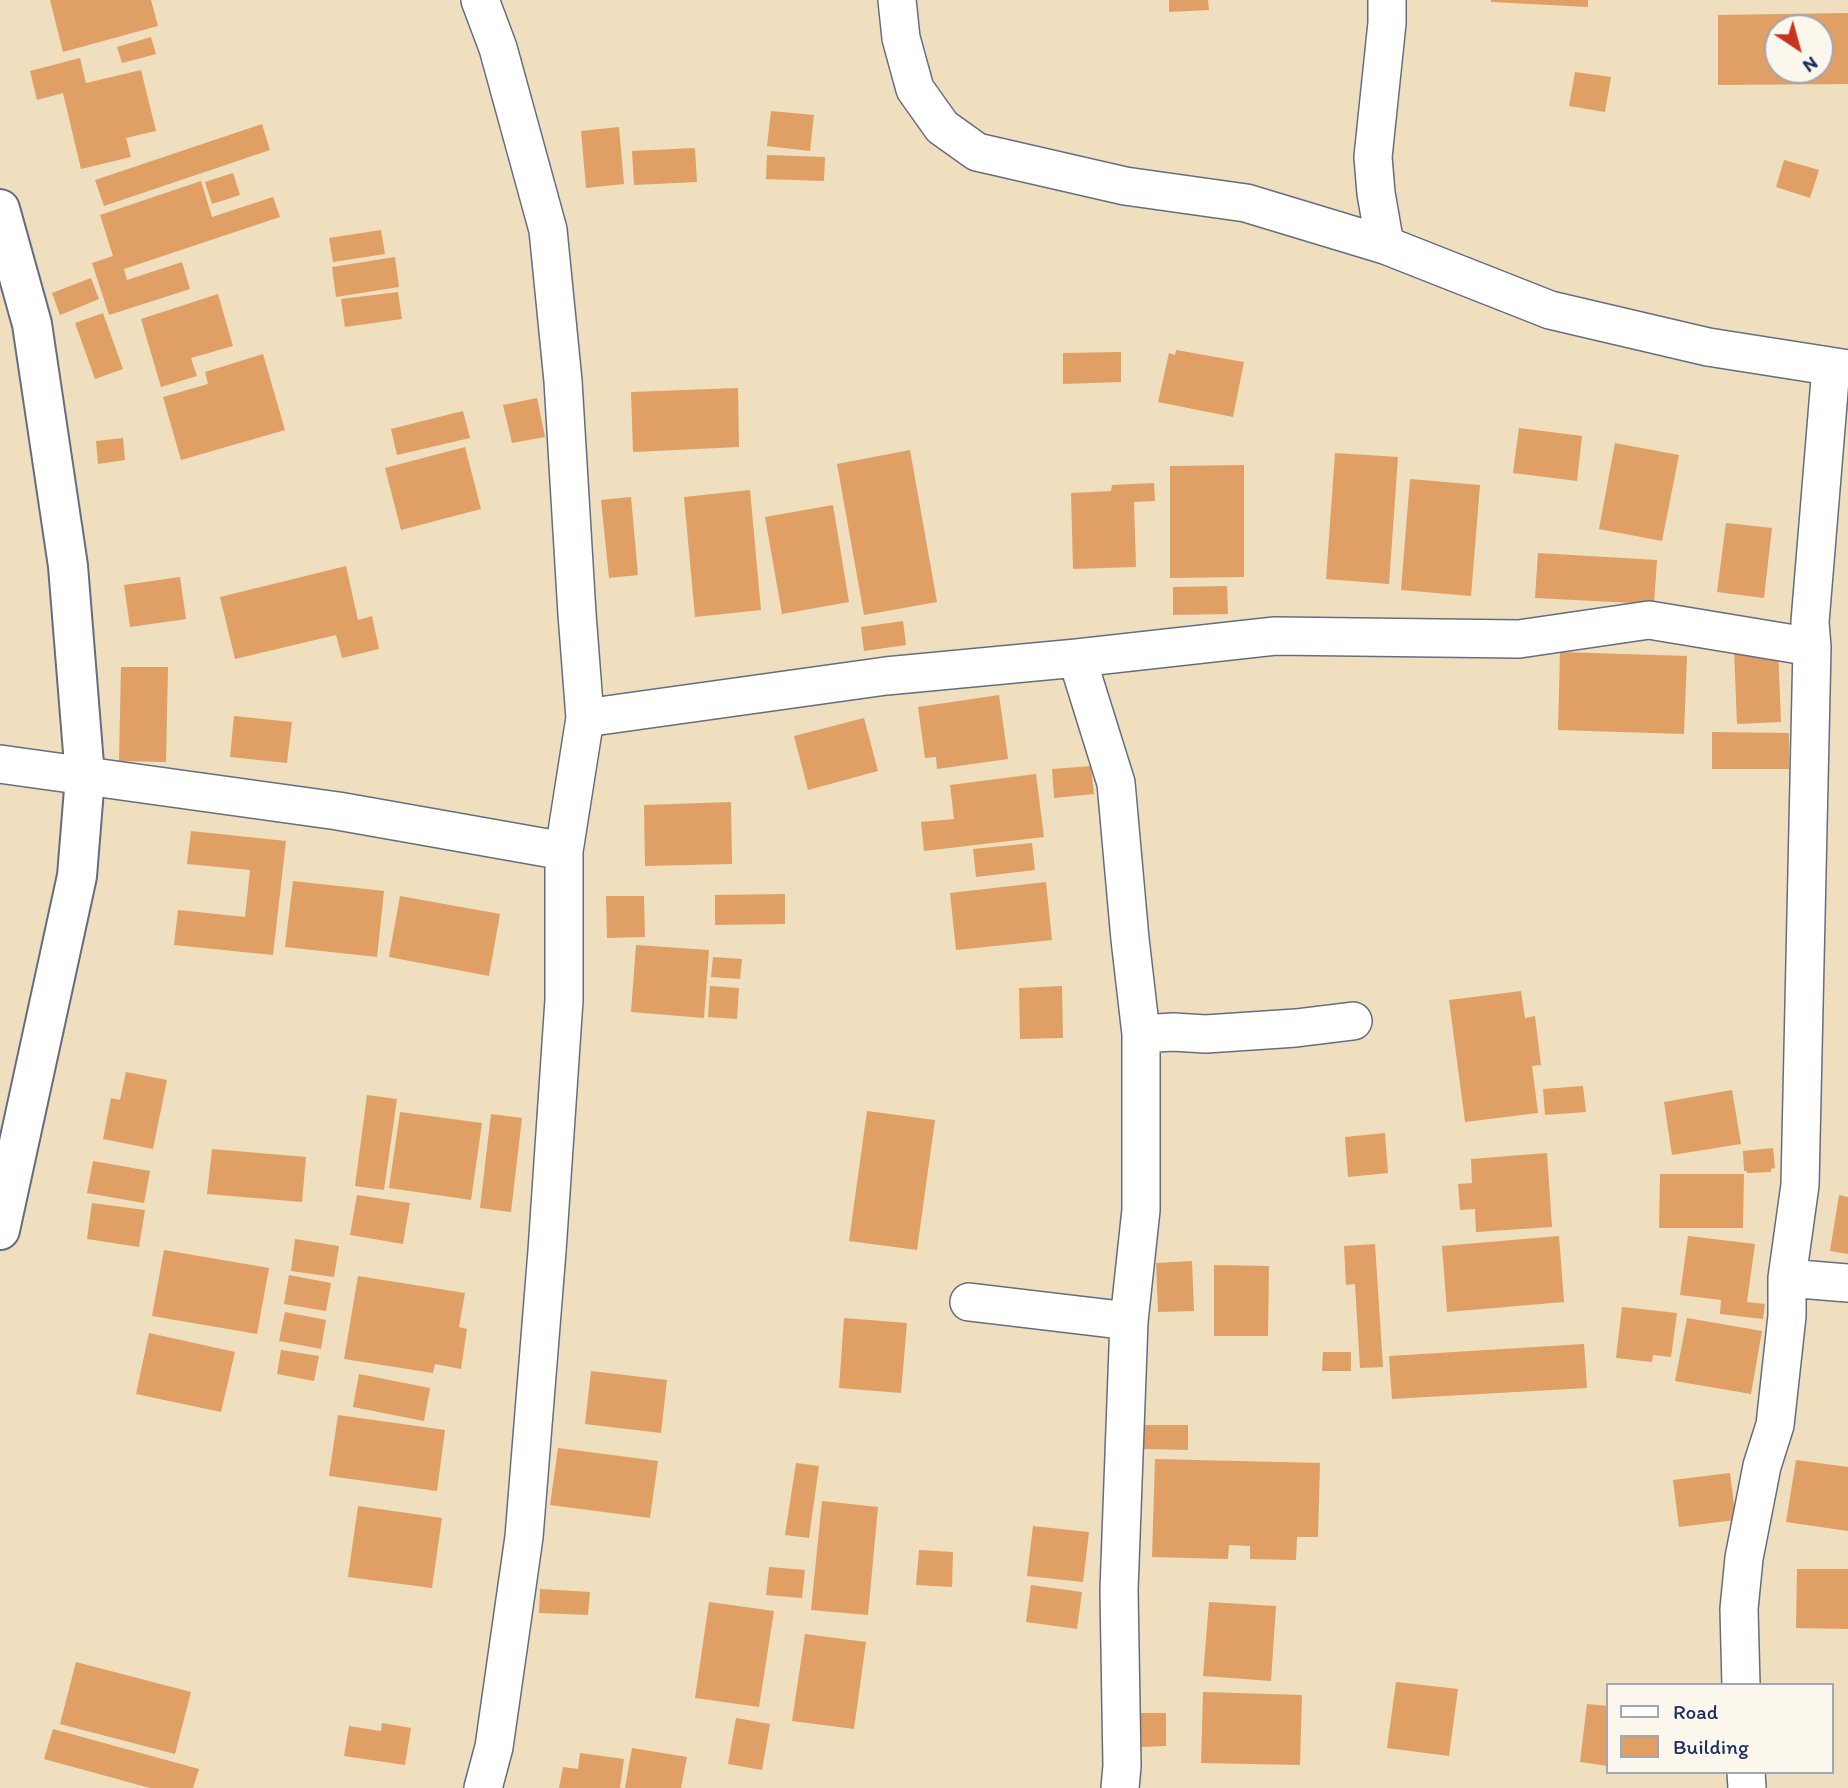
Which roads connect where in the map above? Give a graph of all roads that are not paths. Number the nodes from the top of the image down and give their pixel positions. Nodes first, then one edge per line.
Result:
1 (480, 0) edge
2 (897, 0) edge
3 (1387, 0) edge
4 (0, 209) edge
5 (1385, 245) junction
6 (1840, 368) edge
7 (1812, 647) junction
8 (1077, 658) junction
9 (585, 718) junction
10 (0, 764) edge
11 (85, 777) junction
12 (564, 851) junction
13 (1353, 1021) dead end
14 (1141, 1034) junction
15 (0, 1230) edge
16 (1787, 1278) junction
17 (1848, 1283) edge
18 (969, 1302) dead end
19 (1129, 1321) junction
20 (1741, 1683) edge
21 (483, 1788) edge
22 (1120, 1788) edge

1 - 9 street
2 - 5 street
3 - 5 street
4 - 11 main road
5 - 6 street
6 - 7 street
7 - 8 street
7 - 16 street
8 - 9 street
8 - 14 street
9 - 12 street
10 - 11 street
11 - 12 street
11 - 15 main road
12 - 21 street
13 - 14 street
14 - 19 street
16 - 17 street
16 - 20 street
18 - 19 street
19 - 22 street

